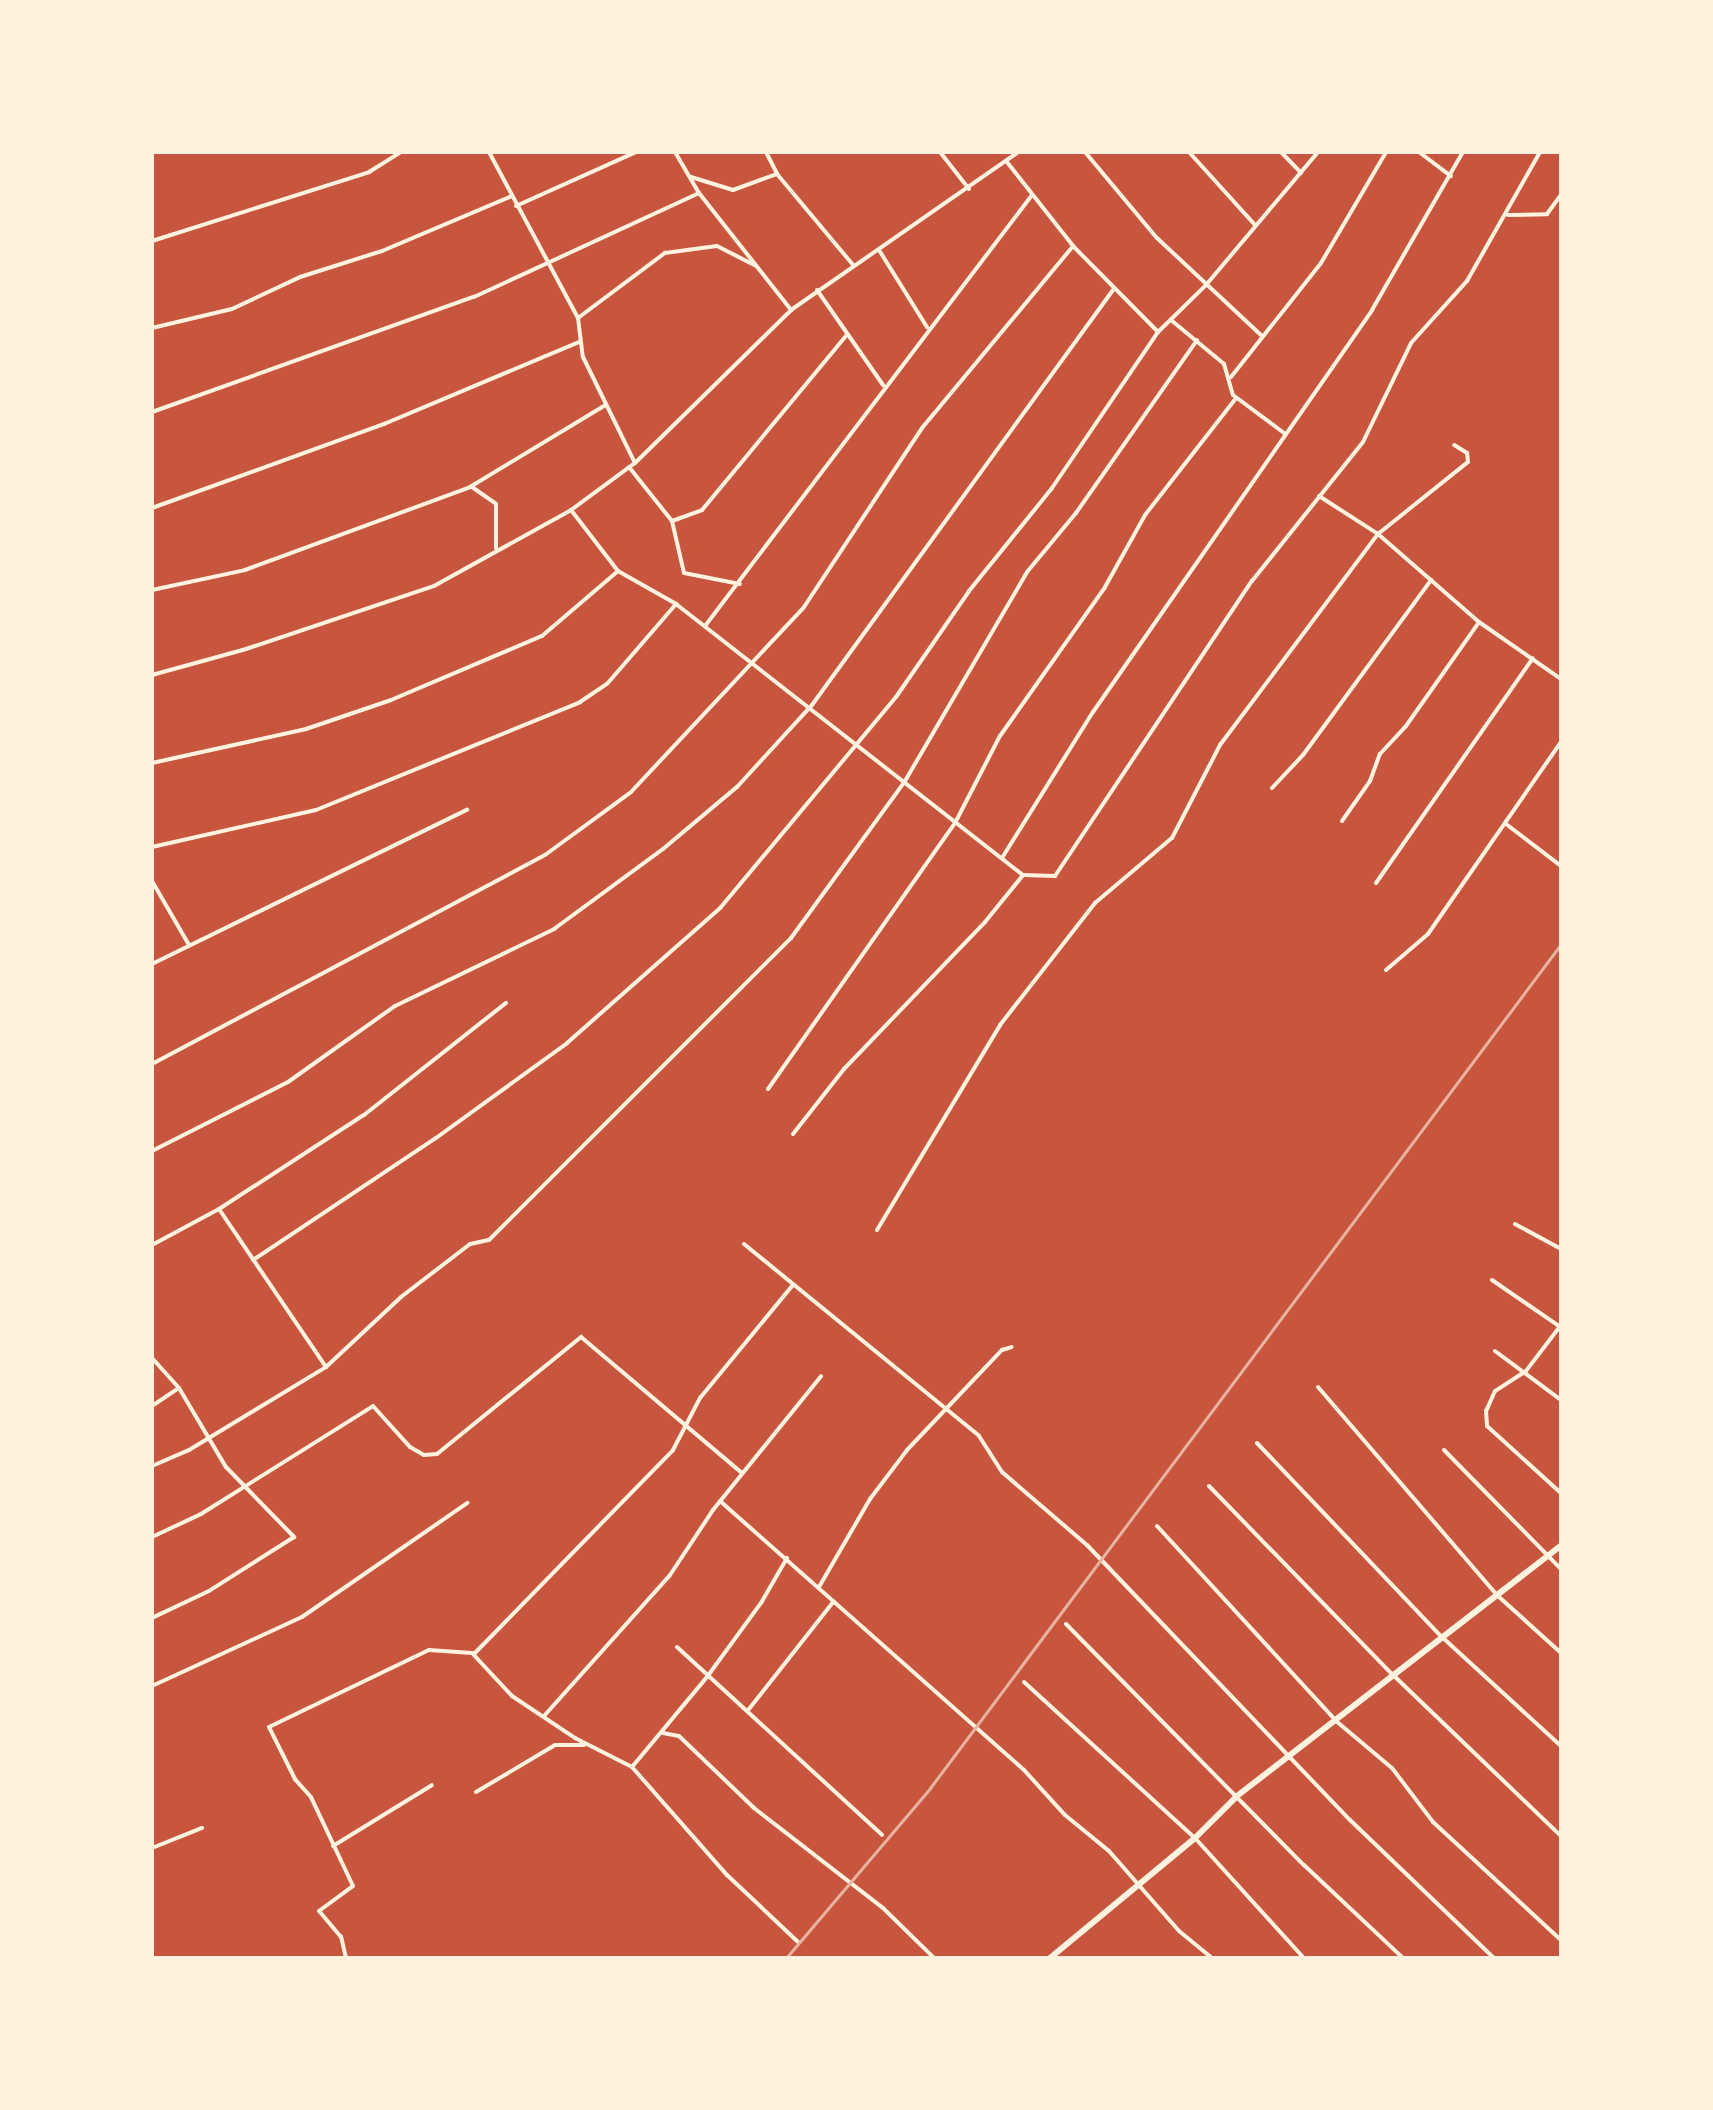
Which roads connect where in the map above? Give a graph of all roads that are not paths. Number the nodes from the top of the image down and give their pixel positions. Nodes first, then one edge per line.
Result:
1 (401, 152) edge
2 (489, 152) edge
3 (636, 152) edge
4 (675, 152) edge
5 (766, 152) edge
6 (940, 152) edge
7 (1018, 152) edge
8 (1085, 152) edge
9 (1189, 152) edge
10 (1281, 152) edge
11 (1318, 152) edge
12 (1386, 152) edge
13 (1419, 152) edge
14 (1463, 152) edge
15 (1540, 152) edge
16 (1007, 162) junction
17 (777, 174) junction
18 (1302, 174) junction
19 (689, 176) junction
20 (1451, 176) junction
21 (969, 189) junction
22 (699, 193) junction
23 (1032, 195) junction
24 (1561, 195) edge
25 (510, 197) junction
26 (516, 206) junction
27 (1508, 215) junction
28 (1255, 225) junction
29 (152, 241) edge
30 (1073, 246) junction
31 (879, 250) junction
32 (548, 264) junction
33 (853, 265) junction
34 (756, 266) junction
35 (1206, 285) junction
36 (817, 290) junction
37 (1113, 290) junction
38 (791, 310) junction
39 (578, 318) junction
40 (1171, 320) junction
41 (927, 327) junction
42 (152, 328) edge
43 (1158, 332) junction
44 (847, 335) junction
45 (1262, 336) junction
46 (1197, 340) junction
47 (579, 342) junction
48 (1231, 377) junction
49 (883, 385) junction
50 (1236, 398) junction
51 (604, 406) junction
52 (152, 412) edge
53 (1284, 433) junction
54 (1454, 445) dead end
55 (635, 463) junction
56 (628, 467) junction
57 (470, 487) junction
58 (1319, 496) junction
59 (152, 508) edge
60 (571, 510) junction
61 (672, 521) junction
62 (1378, 534) junction
63 (496, 548) junction
64 (618, 571) junction
65 (1431, 580) junction
66 (740, 584) junction
67 (152, 590) edge
68 (676, 604) junction
69 (1479, 622) junction
70 (705, 626) junction
71 (1533, 658) junction
72 (752, 666) junction
73 (152, 675) edge
74 (1561, 677) edge
75 (809, 708) junction
76 (855, 741) junction
77 (1561, 742) edge
78 (152, 763) edge
79 (905, 781) junction
80 (1272, 788) dead end
81 (467, 810) dead end
82 (1342, 821) dead end
83 (955, 823) junction
84 (1506, 824) junction
85 (152, 847) edge
86 (1002, 858) junction
87 (1561, 866) edge
88 (1023, 875) junction
89 (152, 881) edge
90 (1376, 883) dead end
91 (189, 945) junction
92 (152, 964) edge
93 (1386, 970) dead end
94 (506, 1003) dead end
95 (152, 1064) edge
96 (768, 1089) dead end
97 (793, 1134) dead end
98 (152, 1151) edge
99 (219, 1209) junction
100 (1515, 1224) dead end
101 (877, 1230) dead end
102 (744, 1244) dead end
103 (152, 1245) edge
104 (1561, 1249) edge
105 (253, 1260) junction
106 (1492, 1280) dead end
107 (792, 1286) junction
108 (1561, 1326) edge
109 (1012, 1347) dead end
110 (1495, 1351) dead end
111 (152, 1358) edge
112 (326, 1367) junction
113 (1526, 1371) junction
114 (821, 1376) dead end
115 (1318, 1387) dead end
116 (179, 1388) junction
117 (1561, 1400) edge
118 (152, 1406) edge
119 (946, 1410) junction
120 (686, 1425) junction
121 (207, 1437) junction
122 (1257, 1443) dead end
123 (1444, 1450) dead end
124 (152, 1466) edge
125 (741, 1472) junction
126 (246, 1484) junction
127 (1209, 1486) dead end
128 (1561, 1493) edge
129 (720, 1501) junction
130 (467, 1503) dead end
131 (1157, 1526) dead end
132 (152, 1537) edge
133 (1561, 1546) edge
134 (1547, 1557) junction
135 (787, 1558) junction
136 (1561, 1569) edge
137 (819, 1587) junction
138 (1498, 1596) junction
139 (834, 1601) junction
140 (152, 1618) edge
141 (1066, 1624) dead end
142 (1442, 1637) junction
143 (677, 1647) dead end
144 (1561, 1653) edge
145 (474, 1654) junction
146 (1391, 1673) junction
147 (707, 1677) junction
148 (1024, 1682) dead end
149 (152, 1686) edge
150 (749, 1710) junction
151 (544, 1716) junction
152 (1336, 1721) junction
153 (663, 1733) junction
154 (586, 1745) junction
155 (1561, 1746) edge
156 (1292, 1758) junction
157 (632, 1767) junction
158 (432, 1785) dead end
159 (476, 1792) dead end
160 (1237, 1796) junction
161 (202, 1828) dead end
162 (882, 1835) dead end
163 (1561, 1836) edge
164 (1195, 1838) junction
165 (333, 1846) junction
166 (152, 1848) edge
167 (1139, 1884) junction
168 (1561, 1940) edge
169 (798, 1942) dead end
170 (346, 1958) edge
171 (934, 1958) edge
172 (1050, 1958) edge
173 (1212, 1958) edge
174 (1304, 1958) edge
175 (1403, 1958) edge
176 (1494, 1958) edge

1 - 29 street
2 - 25 street
3 - 26 street
4 - 19 street
5 - 17 street
6 - 21 street
7 - 16 street
8 - 35 street
9 - 28 street
10 - 18 street
11 - 18 street
12 - 45 street
13 - 20 street
14 - 20 street
15 - 27 street
16 - 21 street
16 - 23 street
17 - 19 street
17 - 33 street
18 - 28 street
19 - 22 street
20 - 53 street
21 - 31 street
22 - 32 street
22 - 34 street
23 - 30 street
23 - 41 street
24 - 27 street
25 - 26 street
25 - 42 street
26 - 32 street
27 - 58 street
28 - 35 street
30 - 37 street
30 - 72 street
31 - 33 street
31 - 41 street
32 - 39 street
32 - 52 street
33 - 36 street
34 - 38 street
34 - 39 street
35 - 40 street
35 - 45 street
36 - 38 street
36 - 44 street
37 - 43 street
37 - 75 street
38 - 55 street
39 - 47 street
40 - 43 street
40 - 46 street
41 - 49 street
43 - 76 street
44 - 49 street
44 - 61 street
45 - 48 street
46 - 48 street
46 - 79 street
47 - 51 street
47 - 59 street
48 - 50 street
49 - 66 street
50 - 53 street
50 - 83 street
51 - 55 street
51 - 57 street
53 - 86 street
54 - 62 street
55 - 56 street
56 - 60 street
56 - 61 street
57 - 63 street
57 - 67 street
58 - 62 street
58 - 88 street
60 - 63 street
60 - 64 street
61 - 66 street
62 - 65 street
62 - 101 street
63 - 73 street
64 - 68 street
64 - 78 street
65 - 69 street
65 - 80 street
66 - 70 street
68 - 70 street
68 - 85 street
69 - 71 street
69 - 82 street
70 - 72 street
71 - 74 street
71 - 90 street
72 - 75 street
72 - 95 street
75 - 76 street
75 - 98 street
76 - 79 street
76 - 105 street
77 - 84 street
79 - 83 street
79 - 112 street
81 - 91 street
83 - 86 street
83 - 96 street
84 - 87 street
84 - 93 street
86 - 88 street
88 - 97 street
89 - 91 street
91 - 92 street
94 - 99 street
99 - 103 street
99 - 105 street
100 - 104 street
102 - 107 street
105 - 112 street
106 - 108 street
107 - 119 street
107 - 120 street
108 - 113 street
109 - 119 street
110 - 113 street
111 - 116 street
112 - 121 street
113 - 117 street
113 - 128 street
114 - 125 street
115 - 138 street
116 - 118 street
116 - 121 street
119 - 137 street
119 - 156 street
120 - 125 street
120 - 126 street
120 - 145 street
121 - 124 street
121 - 126 street
122 - 142 street
123 - 134 street
125 - 129 street
126 - 132 street
126 - 140 street
127 - 146 street
129 - 135 street
129 - 151 street
130 - 149 street
131 - 152 street
133 - 134 street
134 - 136 street
134 - 138 street
135 - 137 street
135 - 147 street
137 - 139 street
138 - 142 street
138 - 144 street
139 - 150 street
139 - 167 street
141 - 160 street
142 - 146 street
142 - 155 street
143 - 147 street
145 - 151 street
145 - 165 street
146 - 152 street
146 - 163 street
147 - 150 street
147 - 153 street
148 - 164 street
150 - 162 street
151 - 154 street
152 - 156 street
152 - 168 street
153 - 157 street
153 - 171 street
154 - 157 street
154 - 159 street
156 - 160 street
156 - 176 street
157 - 169 street
158 - 165 street
160 - 164 street
160 - 175 street
161 - 166 street
164 - 167 street
164 - 174 street
165 - 170 street
167 - 172 street
167 - 173 street

